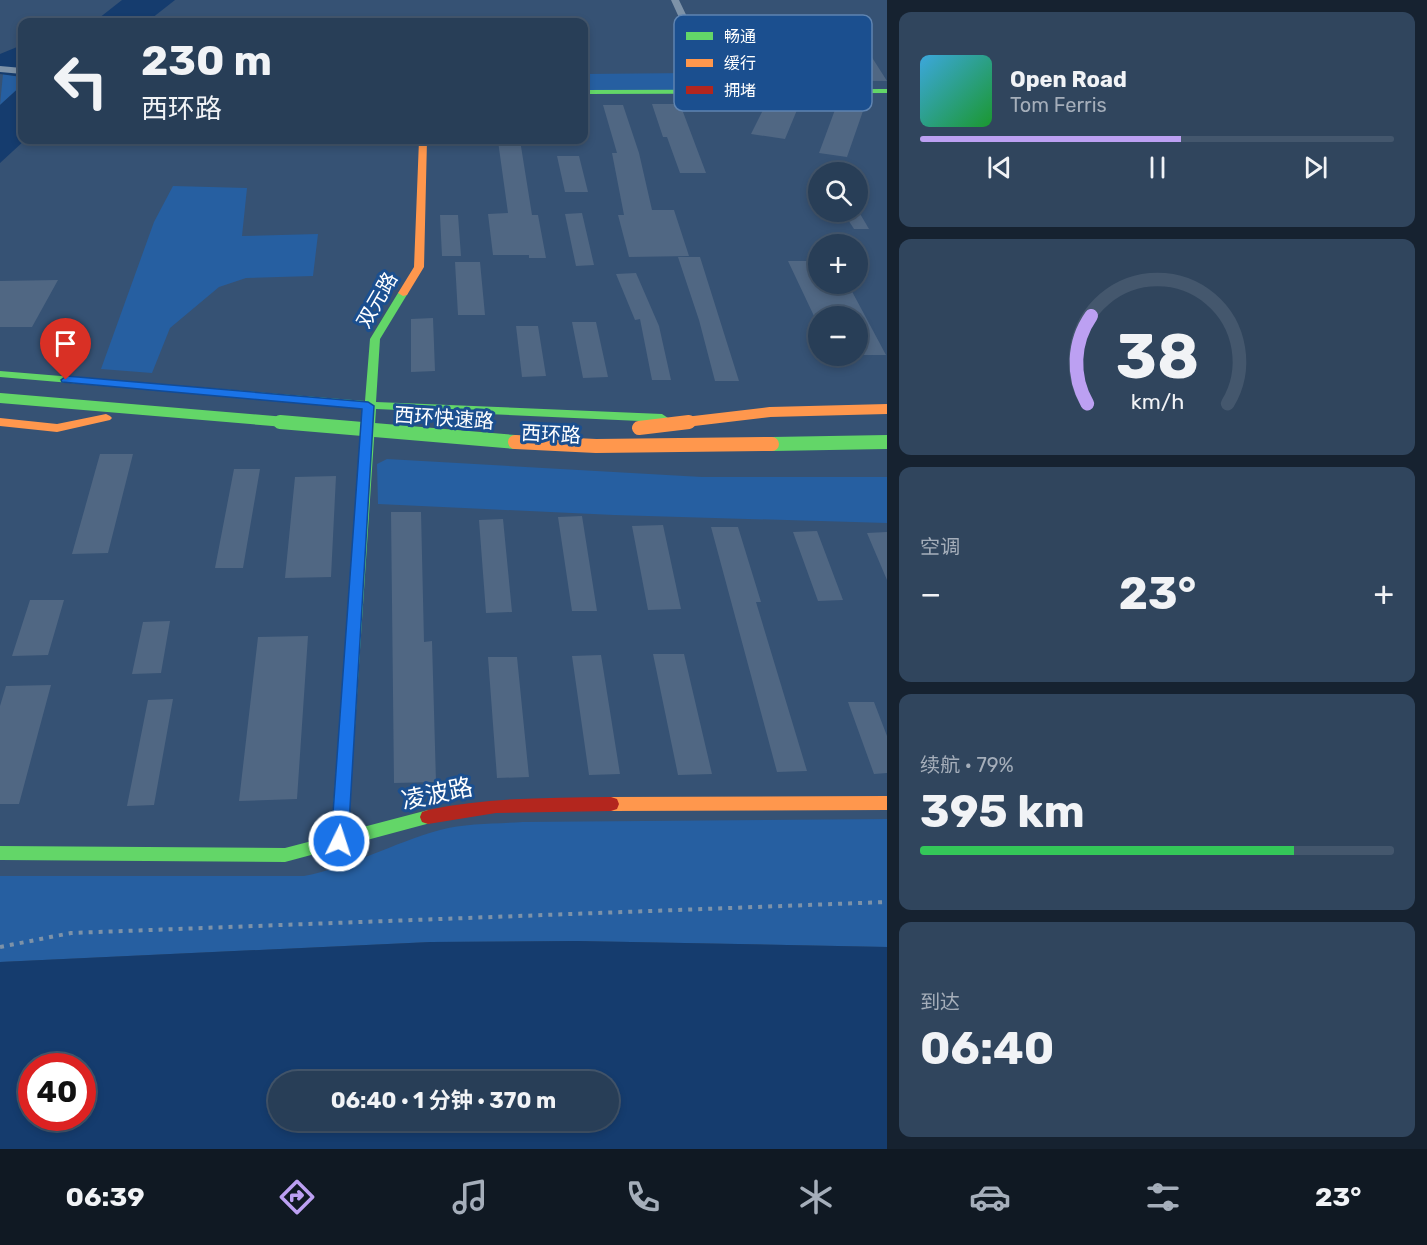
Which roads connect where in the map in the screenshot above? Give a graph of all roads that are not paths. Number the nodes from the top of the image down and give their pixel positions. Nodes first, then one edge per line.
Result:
1 (675, 0) edge
2 (682, 15) edge
3 (0, 69) edge
4 (18, 71) edge
5 (872, 91) edge
6 (887, 91) edge
7 (588, 92) edge
8 (674, 92) edge
9 (423, 144) edge
10 (0, 374) edge
11 (0, 381) edge
12 (0, 398) edge
13 (368, 406) junction
14 (0, 409) edge
15 (887, 410) edge
16 (887, 416) edge
17 (106, 418) junction
18 (0, 422) edge
19 (780, 426) dead end
20 (639, 428) junction
21 (368, 441) junction
22 (887, 442) edge
23 (596, 446) junction
24 (887, 453) edge
25 (749, 459) dead end
26 (887, 803) edge
27 (339, 841) junction
28 (0, 853) edge

1 - 2 street
3 - 4 street
5 - 6 main road
7 - 8 main road
9 - 13 main road, 双元路
10 - 13 main road, 西环路
11 - 20 main road, 西环快速路
12 - 23 main road, 西环快速路, bridge
13 - 16 main road, 西环路
13 - 21 main road, 双元路
14 - 17 main road, 西环路
15 - 20 main road, bridge
17 - 18 main road
17 - 21 main road, 西环路
19 - 20 main road, 西环快速路, bridge
21 - 24 main road, 西环路
21 - 27 main road, 双元路
22 - 23 main road, 西环快速路, bridge
23 - 25 main road, bridge
26 - 27 main road, 凌波路
27 - 28 main road, 凌波路

